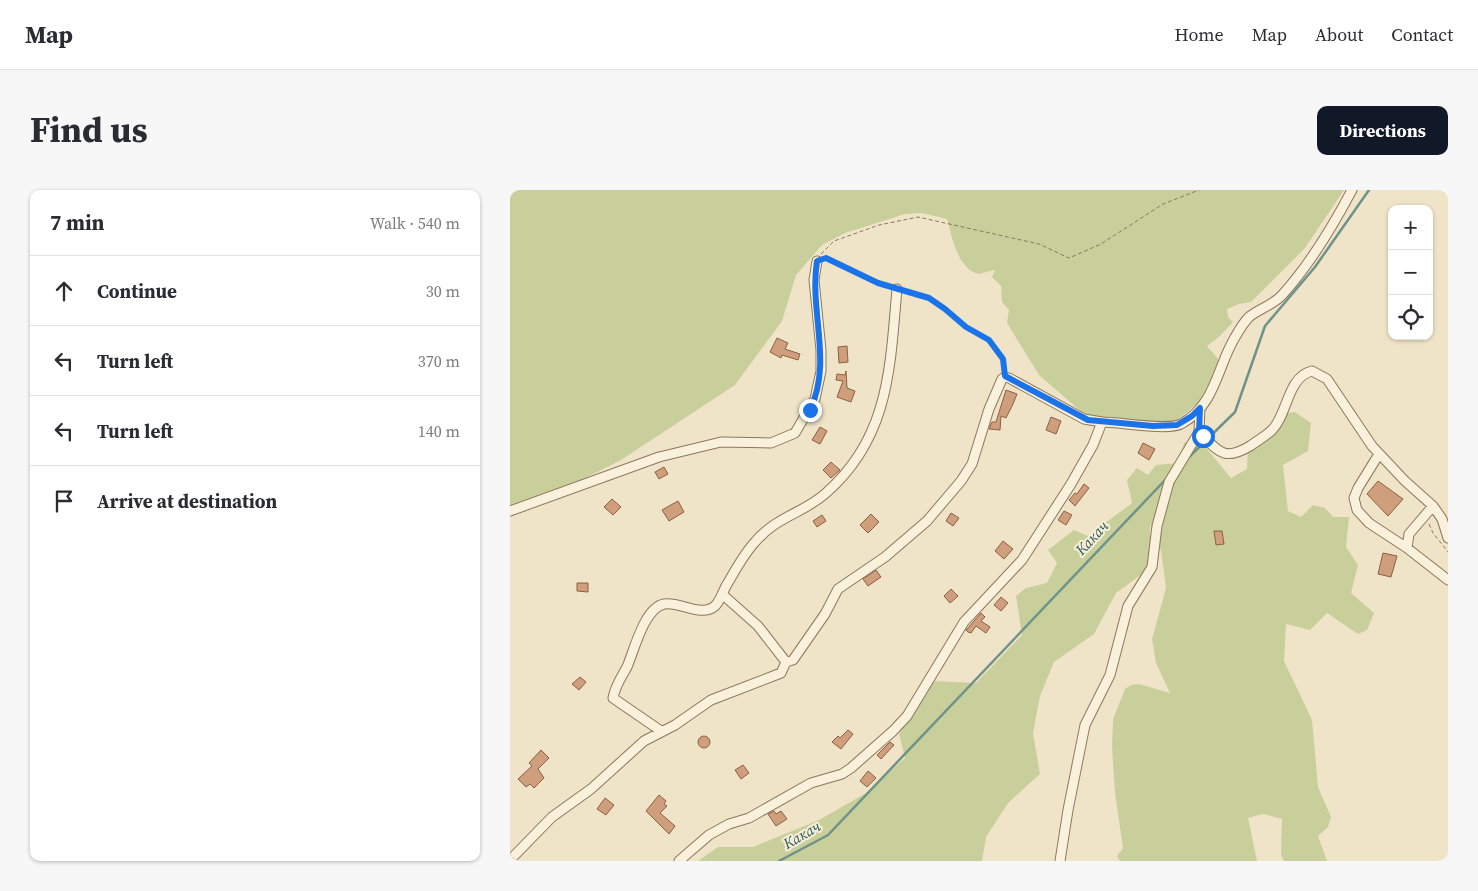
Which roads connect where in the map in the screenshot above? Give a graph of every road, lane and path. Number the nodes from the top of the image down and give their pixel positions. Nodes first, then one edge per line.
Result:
1 (1199, 190) edge
2 (1352, 190) edge
3 (817, 261) junction
4 (897, 289) junction
5 (1005, 376) junction
6 (1200, 408) junction
7 (1102, 422) junction
8 (1201, 434) junction
9 (1379, 454) junction
10 (1431, 509) junction
11 (510, 511) edge
12 (1448, 538) edge
13 (1407, 548) junction
14 (1448, 552) edge
15 (1448, 580) edge
16 (722, 594) junction
17 (786, 662) junction
18 (661, 731) junction
19 (510, 860) edge
20 (679, 861) edge
21 (1060, 861) edge

1 - 3 path
2 - 6 street
3 - 4 path
3 - 11 street
4 - 5 path
4 - 16 street
5 - 7 street
5 - 17 street
6 - 7 street
6 - 8 street
7 - 20 street
8 - 9 street
8 - 21 street
9 - 10 street
9 - 13 street
10 - 12 street
10 - 13 street
10 - 14 path
13 - 15 street
16 - 17 street
16 - 18 street
17 - 18 street
18 - 19 street

